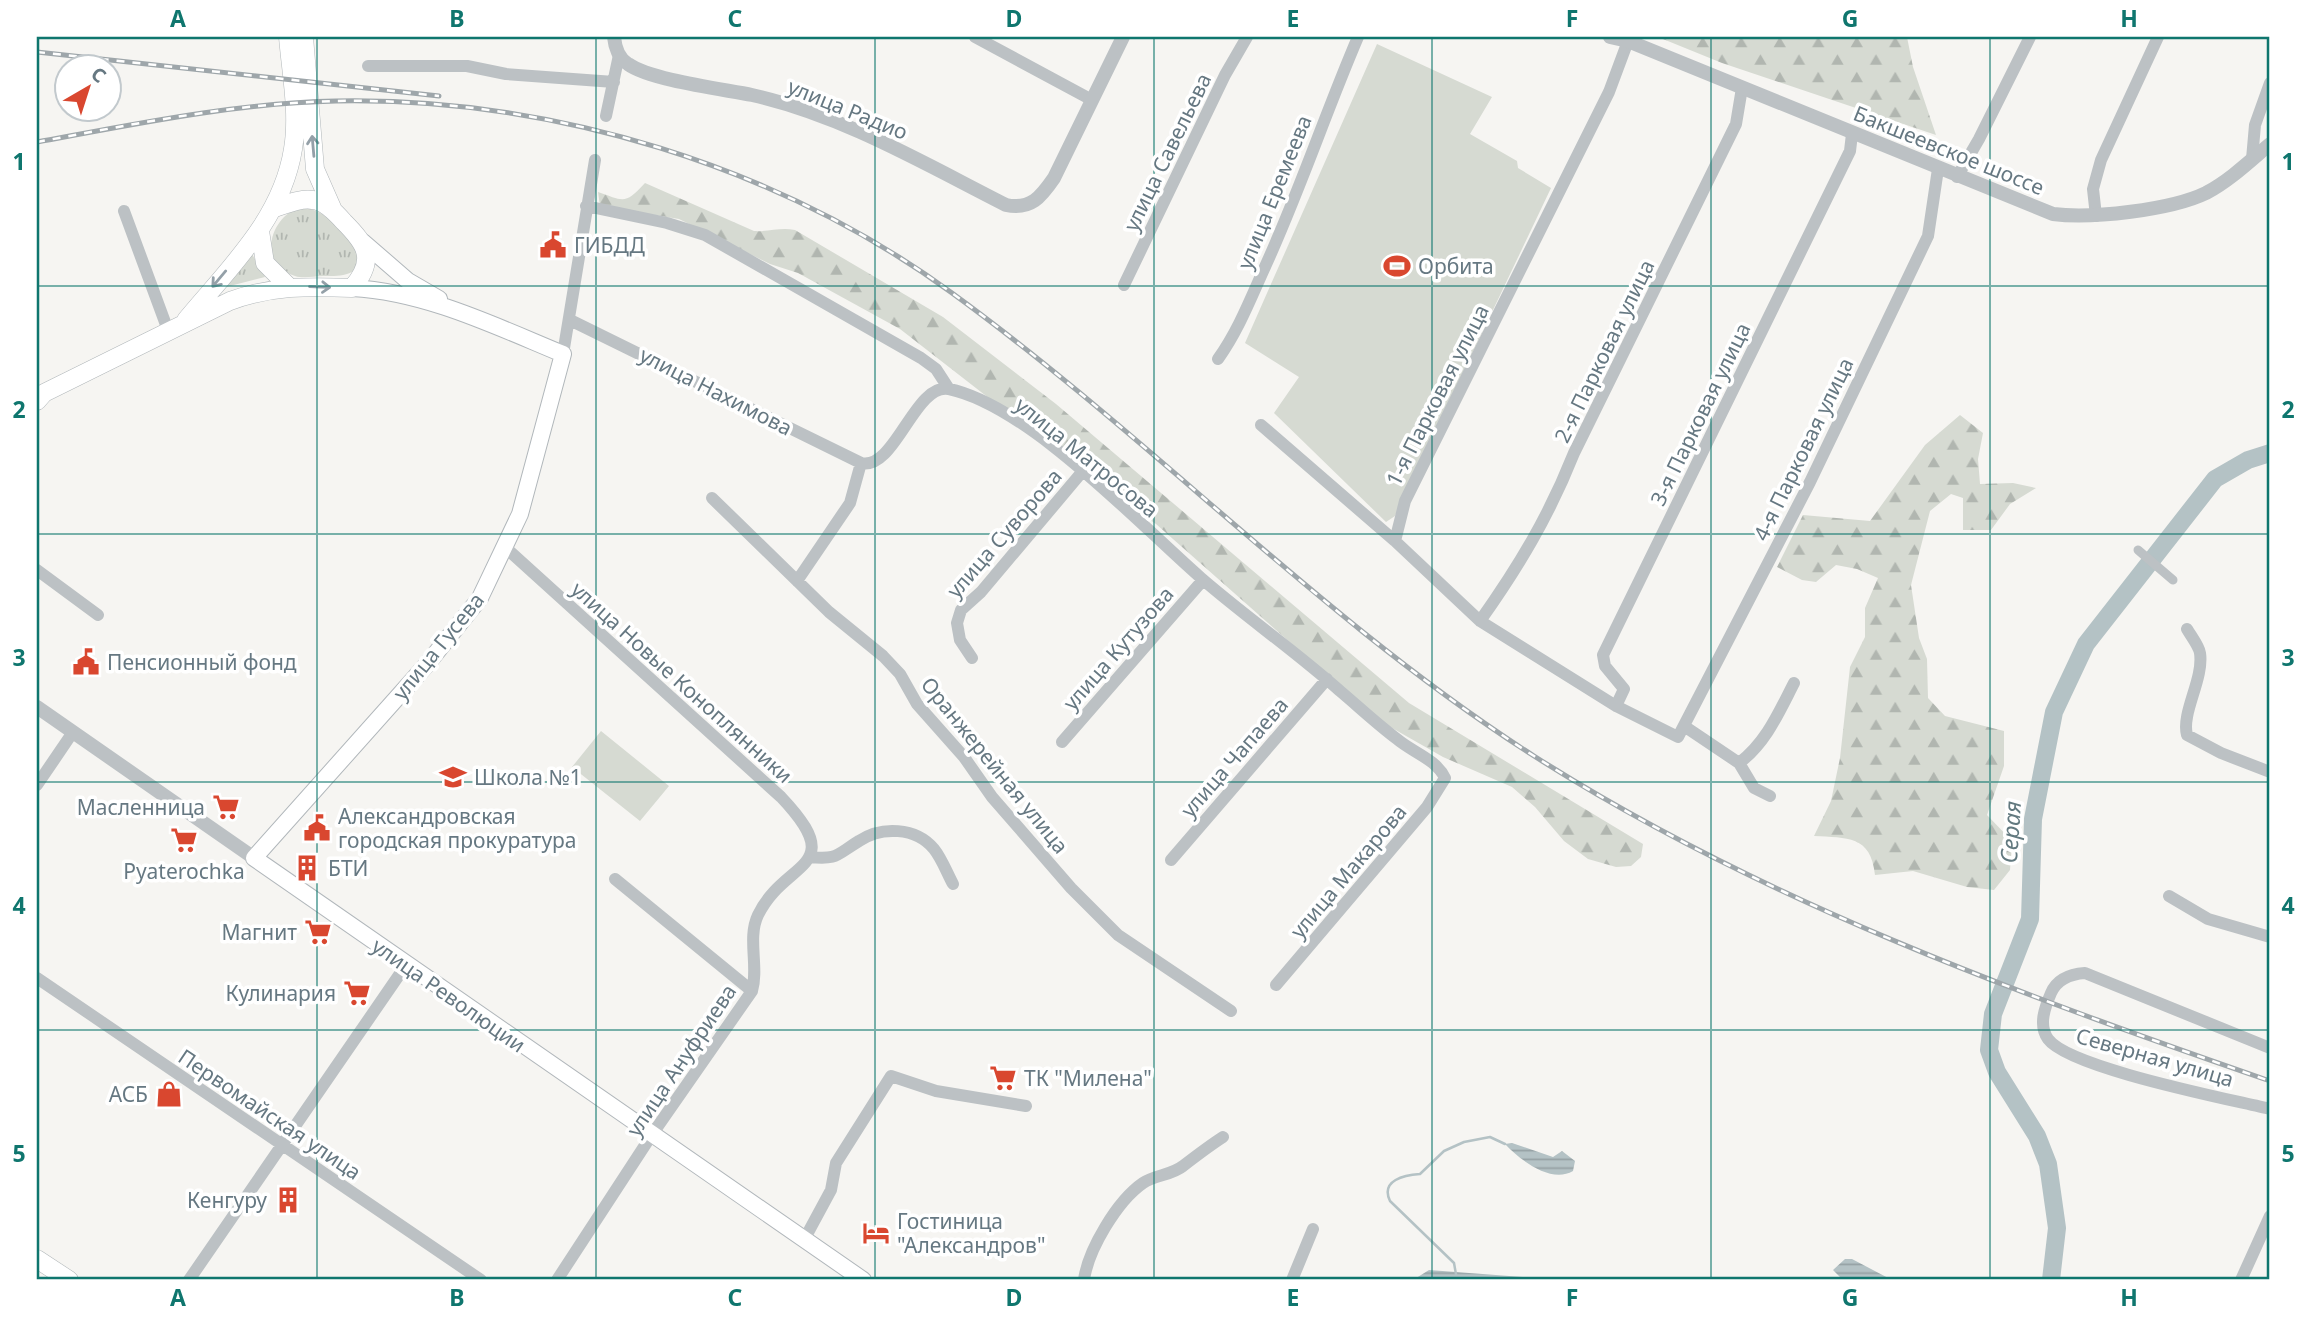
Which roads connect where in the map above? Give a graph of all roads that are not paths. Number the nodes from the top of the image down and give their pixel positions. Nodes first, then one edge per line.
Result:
1 (288, 37) edge
2 (304, 37) edge
3 (975, 37) edge
4 (1123, 37) edge
5 (1247, 37) edge
6 (1358, 37) edge
7 (1610, 37) edge
8 (2030, 37) edge
9 (2158, 37) edge
10 (1628, 41) junction
11 (616, 45) edge
12 (368, 66) dead end
13 (614, 82) junction
14 (2270, 83) edge
15 (1742, 88) junction
16 (1091, 100) junction
17 (606, 116) dead end
18 (1852, 134) junction
19 (2270, 144) edge
20 (2252, 159) junction
21 (594, 160) dead end
22 (1938, 169) junction
23 (1957, 177) junction
24 (586, 206) junction
25 (275, 208) junction
26 (333, 210) junction
27 (124, 211) dead end
28 (2096, 216) junction
29 (260, 231) junction
30 (363, 242) junction
31 (1124, 285) dead end
32 (288, 286) junction
33 (352, 288) junction
34 (458, 312) junction
35 (570, 320) junction
36 (174, 330) junction
37 (563, 354) junction
38 (1218, 359) dead end
39 (949, 389) junction
40 (39, 394) edge
41 (1261, 425) dead end
42 (861, 463) junction
43 (1082, 472) junction
44 (712, 498) dead end
45 (1395, 541) junction
46 (506, 548) junction
47 (2138, 550) dead end
48 (37, 570) edge
49 (1203, 580) junction
50 (2173, 580) dead end
51 (797, 581) junction
52 (99, 615) dead end
53 (1480, 621) junction
54 (2186, 629) dead end
55 (972, 658) dead end
56 (1327, 679) junction
57 (1794, 683) dead end
58 (1616, 706) junction
59 (37, 707) edge
60 (73, 732) junction
61 (1681, 732) junction
62 (1062, 742) dead end
63 (1739, 763) junction
64 (2270, 772) edge
65 (1445, 778) joint
66 (37, 785) edge
67 (1770, 796) dead end
68 (809, 857) junction
69 (254, 858) junction
70 (1171, 860) dead end
71 (615, 879) dead end
72 (953, 884) dead end
73 (2169, 896) dead end
74 (2270, 937) edge
75 (406, 965) junction
76 (37, 978) edge
77 (1276, 985) dead end
78 (752, 991) junction
79 (1231, 1012) dead end
80 (2270, 1048) edge
81 (1026, 1106) dead end
82 (2270, 1109) edge
83 (651, 1136) junction
84 (1223, 1137) dead end
85 (282, 1145) junction
86 (2270, 1216) edge
87 (1313, 1228) dead end
88 (804, 1240) junction
89 (37, 1259) edge
90 (69, 1280) edge
91 (189, 1280) edge
92 (481, 1280) edge
93 (557, 1280) edge
94 (863, 1280) edge
95 (1084, 1280) edge
96 (1292, 1280) edge
97 (2241, 1280) edge

1 - 25 main road
26 -> 2 main road
3 - 16 street
4 - 16 street
5 - 31 street, улица Савельева
6 - 38 street, улица Еремеева
7 - 10 street, Бакшеевское шоссе
8 - 23 street
9 - 28 street
10 - 15 street, Бакшеевское шоссе
10 - 45 street, 1-я Парковая улица
11 - 13 street
11 - 16 street, улица Радио
12 - 13 street
13 - 17 street
14 - 20 street
15 - 18 street, Бакшеевское шоссе
15 - 53 street, 2-я Парковая улица
18 - 22 street, Бакшеевское шоссе
18 - 58 street, 3-я Парковая улица
19 - 20 street, Бакшеевское шоссе
20 - 28 street, Бакшеевское шоссе
21 - 24 street
22 - 23 street, Бакшеевское шоссе
22 - 61 street, 4-я Парковая улица
23 - 28 street, Бакшеевское шоссе
24 - 35 street
24 - 39 street, улица Матросова
25 - 26 main road
25 - 29 main road
26 - 30 main road
27 - 36 street
29 - 32 main road
29 -> 36 main road
30 - 33 main road
30 - 34 main road
32 -> 33 main road
32 - 36 main road
33 - 34 main road
34 - 37 main road
35 - 37 street
35 - 42 street, улица Нахимова
36 - 40 main road
37 - 46 main road, улица Гусева
39 - 42 street
39 - 43 street, улица Матросова
41 - 45 street
42 - 51 street
43 - 49 street, улица Матросова
43 - 55 street, улица Суворова
44 - 51 street, Оранжерейная улица
45 - 53 street
46 - 68 street, улица Новые Коноплянники
46 - 69 main road, улица Гусева
47 - 50 street
48 - 52 street
49 - 56 street, улица Матросова
49 - 62 street, улица Кутузова
51 - 79 street, Оранжерейная улица
53 - 58 street
54 - 64 street
56 - 65 street, улица Матросова
56 - 70 street, улица Чапаева
57 - 63 street
58 - 61 street
59 - 60 street, улица Революции
60 - 66 street
60 - 69 street, улица Революции
61 - 63 street
63 - 67 street
65 - 77 street, улица Макарова
68 - 72 street
68 - 78 street, улица Ануфриева
69 - 75 main road, улица Революции
71 - 78 street
73 - 74 street
75 - 83 main road, улица Революции
75 - 85 street
76 - 85 street, Первомайская улица
78 - 83 street, улица Ануфриева
80 - 82 street, Северная улица
81 - 88 street
83 - 88 main road, улица Революции
83 - 93 street, улица Ануфриева
84 - 95 street
85 - 91 street
85 - 92 street, Первомайская улица
86 - 97 street
87 - 96 street
88 - 94 main road, улица Революции
89 - 90 main road

